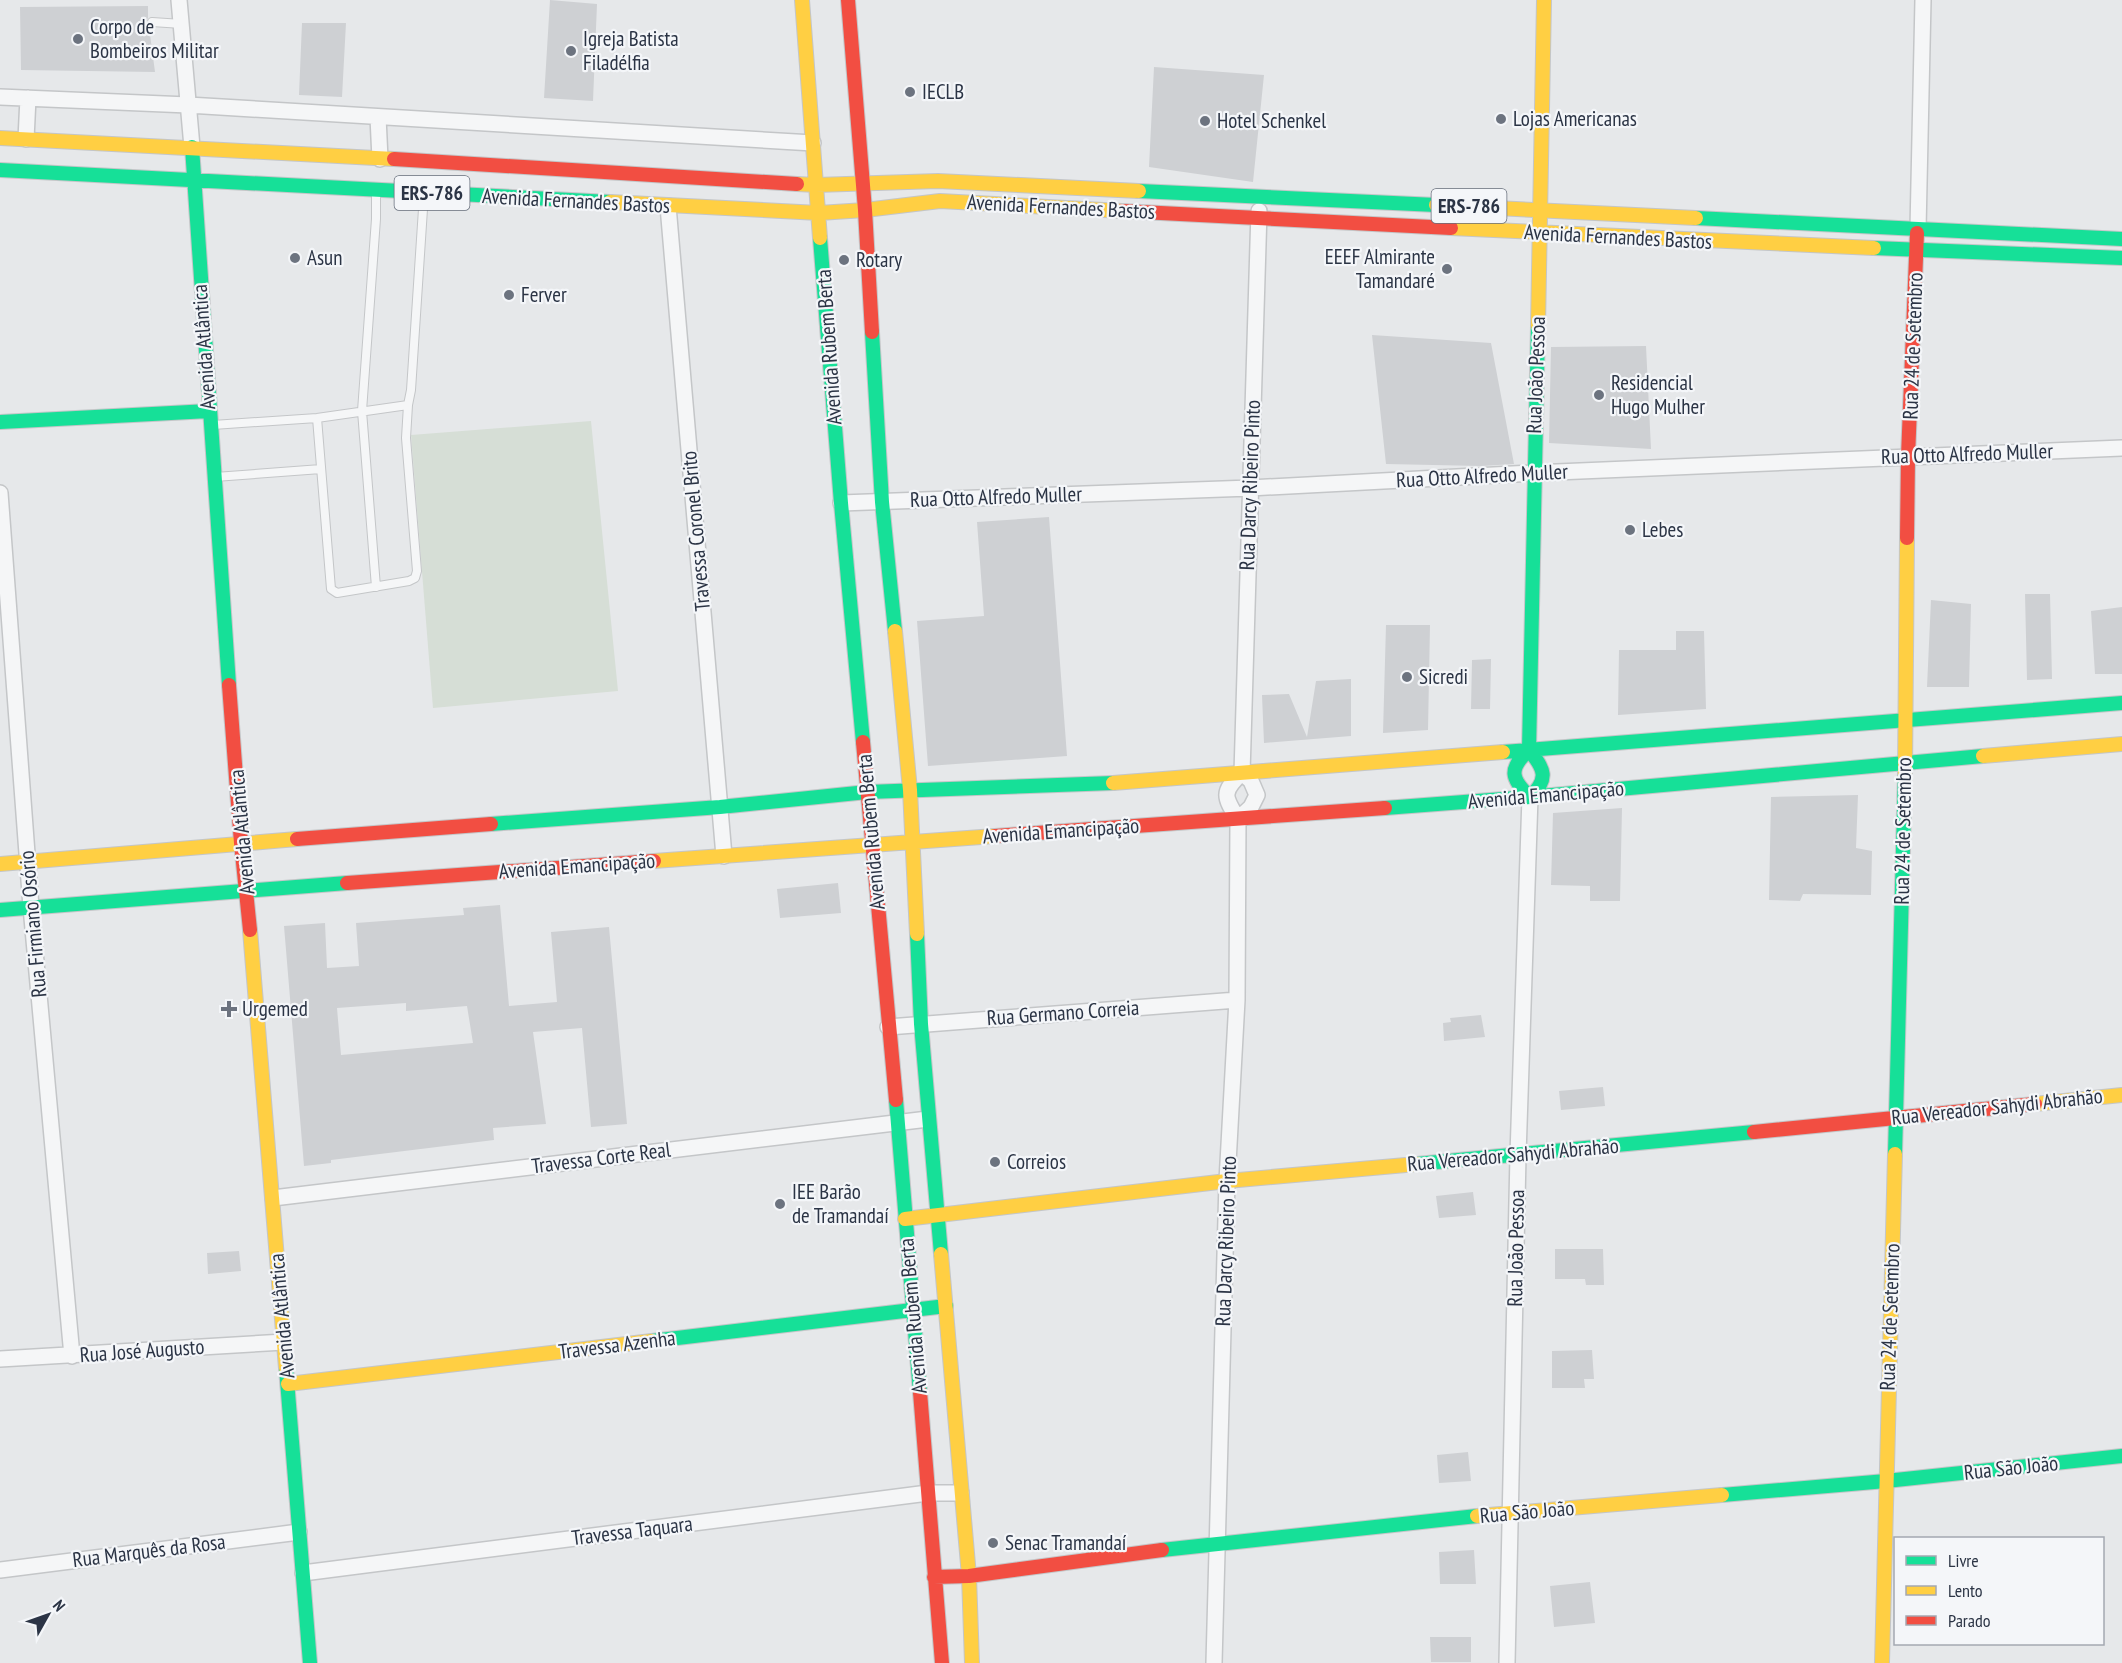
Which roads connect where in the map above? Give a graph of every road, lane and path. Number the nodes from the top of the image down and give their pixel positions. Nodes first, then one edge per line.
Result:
1 (179, 0) edge
2 (802, 0) edge
3 (848, 0) edge
4 (1544, 0) edge
5 (1923, 0) edge
6 (152, 22) dead end
7 (182, 24) junction
8 (0, 96) edge
9 (28, 98) junction
10 (188, 105) junction
11 (378, 117) junction
12 (0, 138) edge
13 (26, 139) junction
14 (813, 143) junction
15 (192, 147) junction
16 (380, 159) junction
17 (0, 170) edge
18 (193, 179) junction
19 (863, 184) junction
20 (816, 185) junction
21 (376, 189) junction
22 (424, 192) junction
23 (1259, 196) junction
24 (668, 206) junction
25 (1541, 209) junction
26 (865, 210) junction
27 (819, 213) junction
28 (1259, 218) junction
29 (1741, 219) junction
30 (1918, 228) junction
31 (1541, 232) junction
32 (2122, 239) edge
33 (1738, 243) junction
34 (1917, 249) junction
35 (2122, 258) edge
36 (408, 405) junction
37 (362, 411) junction
38 (209, 418) junction
39 (317, 418) junction
40 (0, 422) edge
41 (2122, 448) edge
42 (1908, 457) junction
43 (321, 469) junction
44 (1533, 473) junction
45 (213, 477) junction
46 (1250, 488) junction
47 (0, 501) edge
48 (882, 501) junction
49 (841, 503) junction
50 (376, 587) junction
51 (2122, 702) edge
52 (1906, 721) junction
53 (2122, 744) edge
54 (1529, 750) junction
55 (1904, 764) junction
56 (1242, 773) junction
57 (910, 790) junction
58 (867, 792) junction
59 (1530, 797) junction
60 (720, 807) junction
61 (1238, 819) junction
62 (913, 842) junction
63 (242, 843) junction
64 (873, 845) junction
65 (724, 856) junction
66 (27, 861) junction
67 (0, 864) edge
68 (247, 890) junction
69 (30, 907) junction
70 (0, 910) edge
71 (1237, 1000) junction
72 (921, 1024) junction
73 (888, 1027) junction
74 (2122, 1095) edge
75 (1896, 1118) junction
76 (928, 1119) junction
77 (898, 1122) junction
78 (1518, 1155) junction
79 (1227, 1181) junction
80 (273, 1198) junction
81 (938, 1216) junction
82 (905, 1220) junction
83 (946, 1306) junction
84 (912, 1309) junction
85 (285, 1342) junction
86 (72, 1356) junction
87 (0, 1359) edge
88 (288, 1384) junction
89 (2122, 1456) edge
90 (1886, 1481) junction
91 (927, 1493) junction
92 (961, 1493) junction
93 (1511, 1513) junction
94 (299, 1532) junction
95 (1217, 1543) junction
96 (0, 1570) edge
97 (303, 1573) junction
98 (969, 1576) junction
99 (934, 1577) junction
100 (310, 1663) edge
101 (942, 1663) edge
102 (972, 1663) edge
103 (1214, 1663) edge
104 (1507, 1663) edge
105 (1882, 1663) edge

1 - 7 street, Avenida Atlântica
2 - 14 main road, Avenida Rubem Berta
3 - 19 main road, Avenida Rubem Berta
4 - 25 main road, Rua João Pessoa
5 - 30 street, Rua 24 de Setembro
6 - 7 lane
7 - 10 street, Avenida Atlântica
8 - 9 street
9 - 10 street
9 - 13 street
10 - 11 street
10 - 15 street, Avenida Atlântica
11 - 14 street
11 - 16 street
12 - 13 main road, Avenida Fernandes Bastos / ERS-786
13 - 15 main road, Avenida Fernandes Bastos / ERS-786
14 - 20 main road, Avenida Rubem Berta
15 - 16 main road, Avenida Fernandes Bastos / ERS-786
15 - 18 main road, Avenida Atlântica
16 - 20 main road, Avenida Fernandes Bastos / ERS-786
17 - 18 main road, Avenida Fernandes Bastos / ERS-786
18 - 21 main road, Avenida Fernandes Bastos / ERS-786
18 - 38 main road, Avenida Atlântica
19 - 20 main road, Avenida Fernandes Bastos / ERS-786
19 - 23 main road, Avenida Fernandes Bastos / ERS-786
19 - 26 main road, Avenida Rubem Berta
20 - 27 main road, Avenida Rubem Berta
21 - 22 main road, Avenida Fernandes Bastos / ERS-786
21 - 37 lane
22 - 24 main road, Avenida Fernandes Bastos / ERS-786
22 - 36 lane
23 - 25 main road, Avenida Fernandes Bastos / ERS-786
23 - 28 street, Rua Darcy Ribeiro Pinto
24 - 27 main road, Avenida Fernandes Bastos / ERS-786
24 - 60 street, Travessa Coronel Brito
25 - 29 main road, Avenida Fernandes Bastos / ERS-786
25 - 31 main road, Rua João Pessoa
26 - 27 main road, Avenida Fernandes Bastos / ERS-786
26 - 28 main road, Avenida Fernandes Bastos / ERS-786
26 - 48 main road, Avenida Rubem Berta
27 - 49 main road, Avenida Rubem Berta
28 - 31 main road, Avenida Fernandes Bastos / ERS-786
28 - 46 street, Rua Darcy Ribeiro Pinto
29 - 30 main road, Avenida Fernandes Bastos / ERS-786
29 - 33 main road
30 - 32 main road, Avenida Fernandes Bastos / ERS-786
30 - 34 main road, Rua 24 de Setembro
31 - 33 main road, Avenida Fernandes Bastos / ERS-786
31 - 44 main road, Rua João Pessoa
33 - 34 main road, Avenida Fernandes Bastos / ERS-786
34 - 35 main road, Avenida Fernandes Bastos / ERS-786
34 - 42 main road, Rua 24 de Setembro
36 - 37 lane
36 - 50 lane
37 - 39 lane
37 - 50 lane
38 - 39 lane
38 - 40 main road
38 - 45 main road, Avenida Atlântica
39 - 43 lane
41 - 42 street, Rua Otto Alfredo Muller
42 - 44 street, Rua Otto Alfredo Muller
42 - 52 main road, Rua 24 de Setembro
43 - 45 lane
43 - 50 lane
44 - 46 street, Rua Otto Alfredo Muller
44 - 54 main road, Rua João Pessoa
45 - 63 main road, Avenida Atlântica
46 - 48 street, Rua Otto Alfredo Muller
46 - 56 street, Rua Darcy Ribeiro Pinto
47 - 66 street, Rua Firmiano Osório
48 - 49 street, Rua Otto Alfredo Muller
48 - 57 main road, Avenida Rubem Berta
49 - 58 main road, Avenida Rubem Berta
51 - 52 main road
52 - 54 main road
52 - 55 main road, Rua 24 de Setembro
53 - 55 main road, Avenida Emancipação
54 - 56 main road
54 - 59 main road, Rua João Pessoa
54 - 59 main road, Rua João Pessoa
55 - 59 main road, Avenida Emancipação
55 - 75 main road, Rua 24 de Setembro
56 - 57 main road
56 - 61 street, Rua Darcy Ribeiro Pinto
56 - 61 street
57 - 58 main road
57 - 62 main road, Avenida Rubem Berta
58 - 60 main road
58 - 64 main road, Avenida Rubem Berta
59 - 61 main road, Avenida Emancipação
59 - 78 street, Rua João Pessoa
60 - 63 main road
60 - 65 street, Travessa Coronel Brito
61 - 62 main road, Avenida Emancipação
61 - 71 street, Rua Darcy Ribeiro Pinto
62 - 64 main road, Avenida Emancipação
62 - 72 main road, Avenida Rubem Berta
63 - 66 main road
63 - 68 main road, Avenida Atlântica
64 - 65 main road, Avenida Emancipação
64 - 73 main road, Avenida Rubem Berta
65 - 68 main road, Avenida Emancipação
66 - 67 main road
66 - 69 street, Rua Firmiano Osório
68 - 69 main road, Avenida Emancipação
68 - 80 main road, Avenida Atlântica
69 - 70 main road, Avenida Emancipação
69 - 86 street, Rua Firmiano Osório
71 - 72 street, Rua Germano Correia
71 - 79 street, Rua Darcy Ribeiro Pinto
72 - 73 street, Rua Germano Correia
72 - 76 main road, Avenida Rubem Berta
73 - 77 main road, Avenida Rubem Berta
74 - 75 main road, Rua Vereador Sahydi Abrahão
75 - 78 main road, Rua Vereador Sahydi Abrahão
75 - 90 main road, Rua 24 de Setembro
76 - 77 street, Travessa Corte Real
76 - 81 main road, Avenida Rubem Berta
77 - 80 street, Travessa Corte Real
77 - 82 main road, Avenida Rubem Berta
78 - 79 main road, Rua Vereador Sahydi Abrahão
78 - 93 street, Rua João Pessoa
79 - 81 main road, Rua Vereador Sahydi Abrahão
79 - 95 street, Rua Darcy Ribeiro Pinto
80 - 85 main road, Avenida Atlântica
81 - 82 main road, Rua Vereador Sahydi Abrahão
81 - 83 main road, Avenida Rubem Berta
82 - 84 main road, Avenida Rubem Berta
83 - 84 main road, Travessa Azenha
83 - 92 main road, Avenida Rubem Berta
84 - 88 main road, Travessa Azenha
84 - 91 main road, Avenida Rubem Berta
85 - 86 street, Rua José Augusto
85 - 88 main road, Avenida Atlântica
86 - 87 street, Rua José Augusto
88 - 94 main road, Avenida Atlântica
89 - 90 main road, Rua São João
90 - 93 main road, Rua São João
90 - 105 main road, Rua 24 de Setembro
91 - 92 street, Travessa Taquara
91 - 97 street, Travessa Taquara
91 - 99 main road, Avenida Rubem Berta
92 - 98 main road, Avenida Rubem Berta
93 - 95 main road, Rua São João
93 - 104 street, Rua João Pessoa
94 - 96 street, Rua Marquês da Rosa
94 - 97 main road, Avenida Atlântica
95 - 98 main road, Rua São João
95 - 103 street, Rua Darcy Ribeiro Pinto
97 - 100 main road, Avenida Atlântica
98 - 99 main road, Rua São João
98 - 102 main road, Avenida Rubem Berta
99 - 101 main road, Avenida Rubem Berta

